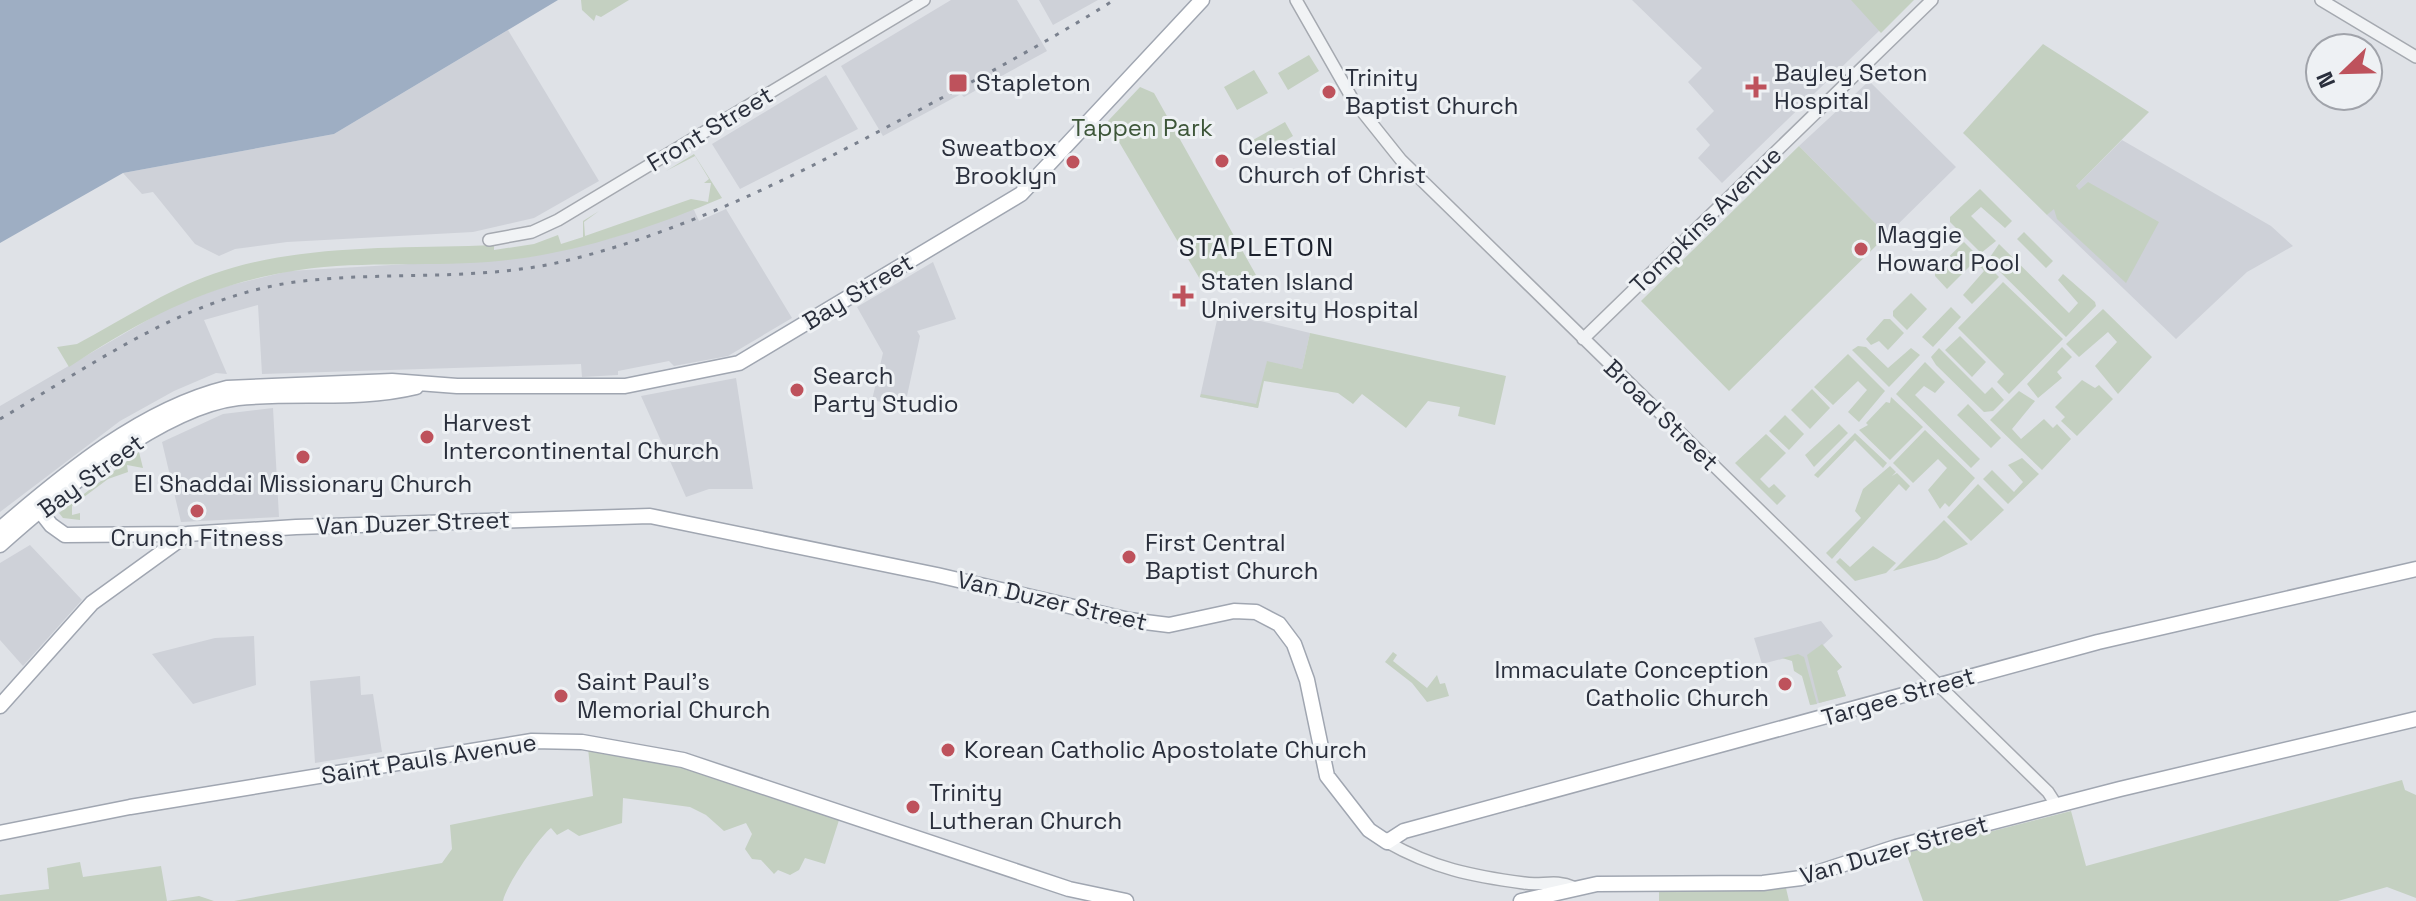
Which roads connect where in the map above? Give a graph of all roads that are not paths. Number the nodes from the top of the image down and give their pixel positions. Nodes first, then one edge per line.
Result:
1 (924, 0) edge
2 (1202, 0) edge
3 (1296, 0) edge
4 (1932, 0) edge
5 (2321, 0) edge
6 (2416, 57) edge
7 (489, 240) dead end
8 (1583, 339) junction
9 (36, 507) junction
10 (0, 529) edge
11 (187, 534) junction
12 (0, 545) edge
13 (2416, 569) edge
14 (1939, 686) junction
15 (0, 706) edge
16 (2416, 719) edge
17 (2057, 806) junction
18 (0, 833) edge
19 (1387, 842) junction
20 (1573, 887) junction
21 (1126, 901) edge
22 (1521, 901) edge

1 - 7 street, Front Street
2 - 9 main road, Bay Street
3 - 8 street, Broad Street
4 - 8 street, Tompkins Avenue
5 - 6 street
8 - 14 street, Broad Street
9 - 10 main road, Bay Street
9 - 11 main road, Van Duzer Street
9 - 12 main road, Bay Street
11 - 15 main road
11 - 19 main road, Van Duzer Street
13 - 14 main road, Targee Street
14 - 17 street, Broad Street
14 - 19 main road, Targee Street
16 - 17 main road, Van Duzer Street
17 - 20 main road, Van Duzer Street
18 - 21 main road, Saint Pauls Avenue
19 - 20 street, Van Duzer Street
20 - 22 main road

